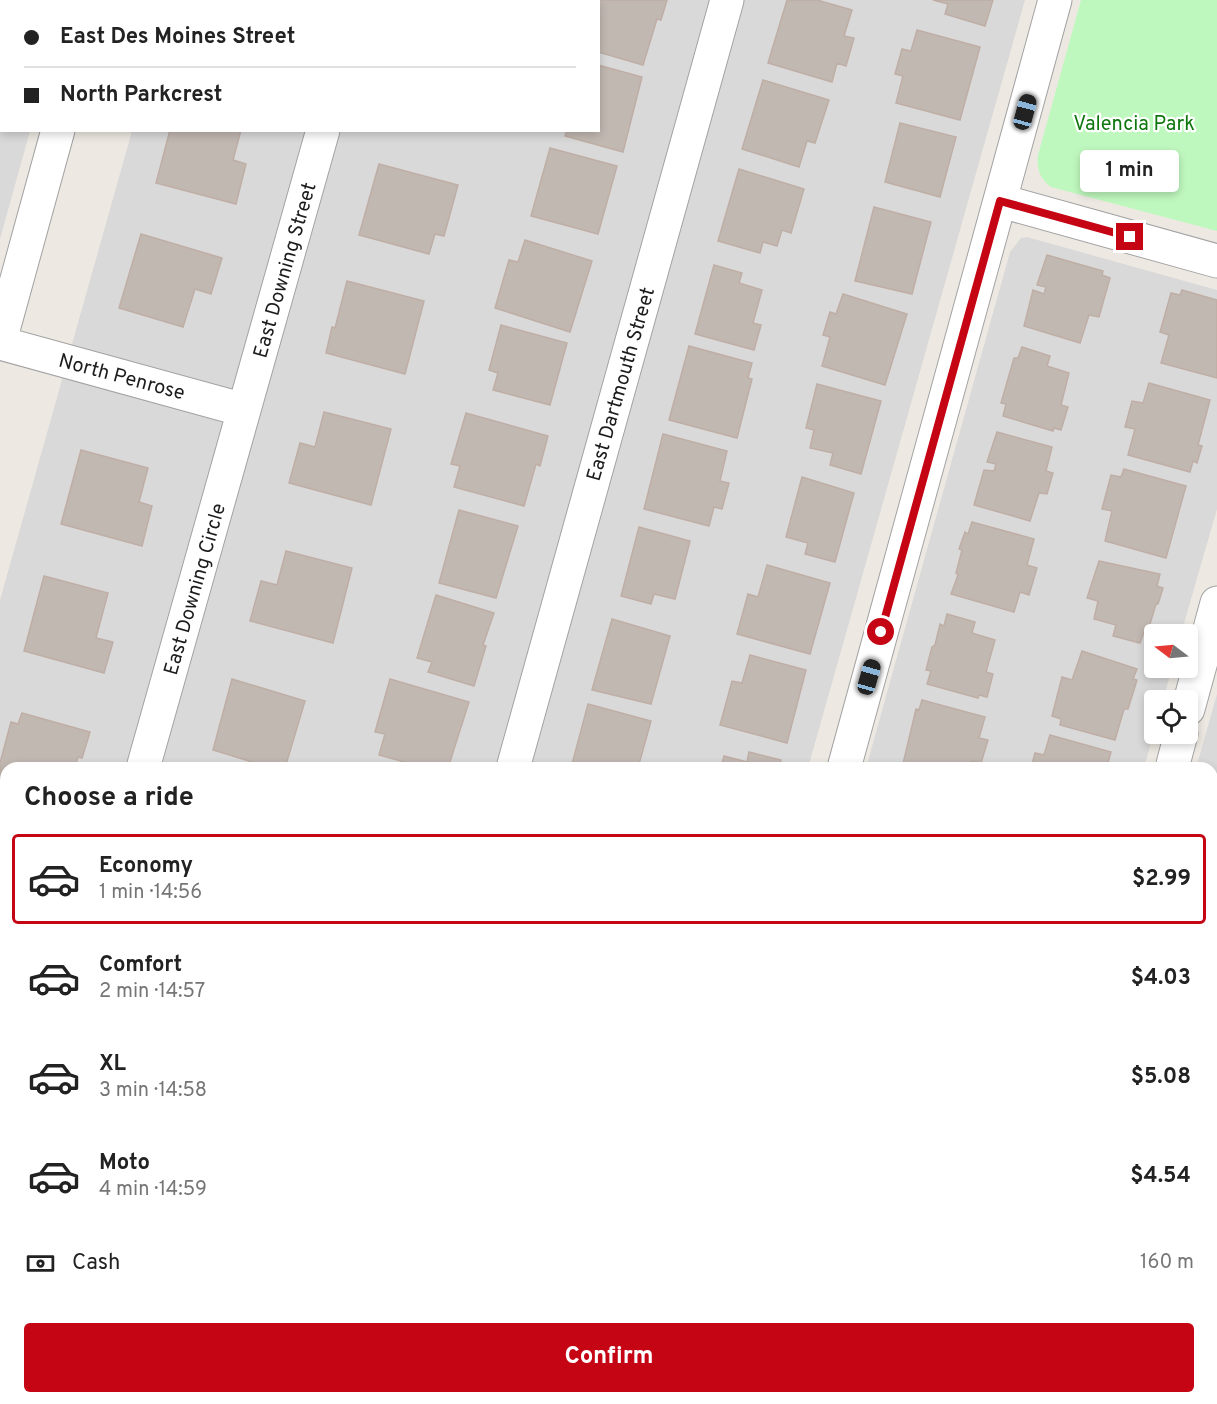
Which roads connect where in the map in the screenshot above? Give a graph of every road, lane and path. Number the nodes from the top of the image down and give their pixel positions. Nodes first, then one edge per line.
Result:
1 (727, 0) edge
2 (1055, 0) edge
3 (57, 132) edge
4 (322, 132) edge
5 (1000, 201) junction
6 (1217, 261) edge
7 (0, 342) edge
8 (244, 410) junction
9 (1217, 603) edge
10 (1193, 690) edge
11 (1178, 744) edge
12 (145, 762) edge
13 (515, 762) edge
14 (846, 762) edge
15 (1174, 762) edge

1 - 13 street, East Dartmouth Street
2 - 5 street
3 - 7 street
4 - 8 street, East Downing Street
5 - 6 street
5 - 14 street
7 - 8 street, North Penrose
8 - 12 street, East Downing Circle
9 - 10 street
11 - 15 street

